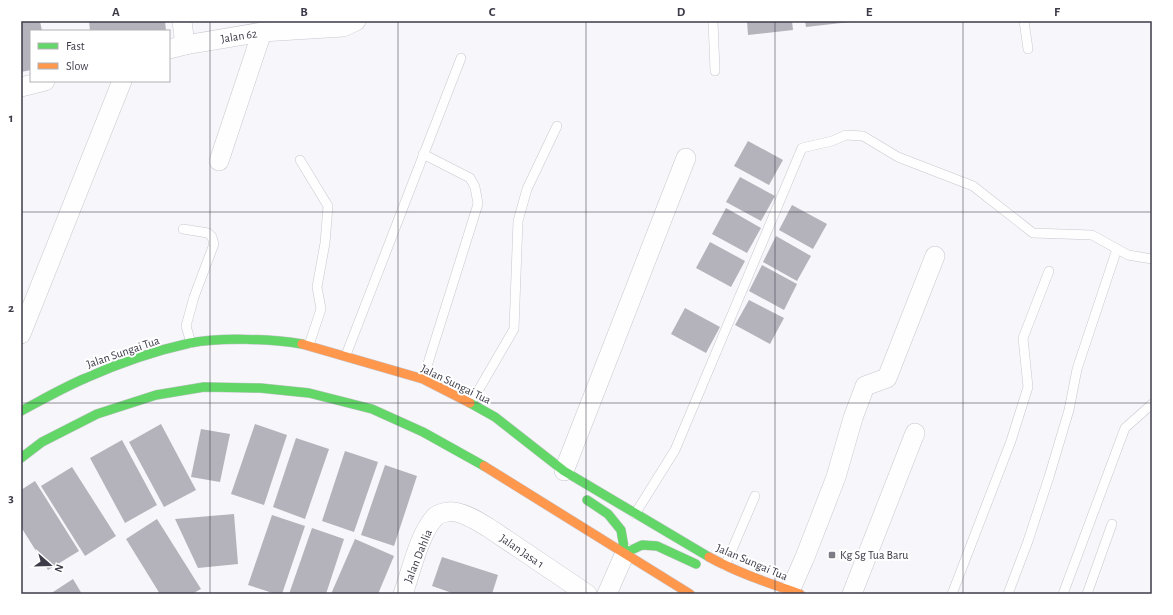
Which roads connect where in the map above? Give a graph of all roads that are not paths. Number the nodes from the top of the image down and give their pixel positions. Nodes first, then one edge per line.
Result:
1 (182, 21) edge
2 (356, 21) edge
3 (713, 21) edge
4 (1024, 21) edge
5 (262, 32) junction
6 (177, 47) edge
7 (1028, 49) dead end
8 (461, 58) dead end
9 (715, 71) dead end
10 (41, 82) edge
11 (122, 82) edge
12 (21, 87) edge
13 (557, 126) dead end
14 (423, 154) junction
15 (686, 158) dead end
16 (300, 160) dead end
17 (220, 161) dead end
18 (183, 229) dead end
19 (1117, 249) junction
20 (935, 256) dead end
21 (1152, 259) edge
22 (1049, 271) dead end
23 (21, 334) edge
24 (191, 343) junction
25 (309, 345) junction
26 (346, 355) junction
27 (423, 379) junction
28 (471, 403) junction
29 (1152, 404) edge
30 (21, 411) edge
31 (495, 417) junction
32 (915, 433) dead end
33 (511, 442) dead end
34 (21, 458) edge
35 (564, 471) junction
36 (755, 496) dead end
37 (582, 497) dead end
38 (456, 512) joint
39 (635, 514) junction
40 (1112, 524) dead end
41 (625, 552) junction
42 (725, 566) junction
43 (707, 569) dead end
44 (735, 579) dead end
45 (768, 582) junction
46 (795, 592) edge
47 (403, 594) edge
48 (586, 594) edge
49 (607, 594) edge
50 (690, 594) edge
51 (852, 594) edge
52 (952, 594) edge
53 (1008, 594) edge
54 (1062, 594) edge
55 (1087, 594) edge

1 - 6 street
2 - 5 street, Jalan 62
3 - 9 lane
4 - 7 lane
5 - 6 street, Jalan 62
5 - 17 street
8 - 14 lane
10 - 12 street
11 - 23 street
13 - 28 lane
14 - 26 lane
14 - 27 lane
15 - 35 street
16 - 25 lane
18 - 24 lane
19 - 21 lane
19 - 39 lane
19 - 53 lane
20 - 46 street
22 - 52 lane
24 - 25 main road, Jalan Sungai Tua
24 - 30 main road, Jalan Sungai Tua
25 - 26 main road, Jalan Sungai Tua
26 - 27 main road, Jalan Sungai Tua
27 - 28 main road, Jalan Sungai Tua
28 - 31 main road, Jalan Sungai Tua
29 - 54 lane
31 - 33 main road
31 - 35 main road, Jalan Sungai Tua
32 - 51 street
34 - 41 main road
35 - 39 main road, Jalan Sungai Tua
36 - 42 lane
37 - 41 main road
38 - 47 street, Jalan Dahlia
38 - 48 street, Jalan Jasa 1
39 - 42 main road, Jalan Sungai Tua
40 - 55 lane
41 - 43 main road
41 - 49 street
41 - 50 main road
42 - 45 main road, Jalan Sungai Tua
44 - 45 main road
45 - 46 main road, Jalan Sungai Tua

